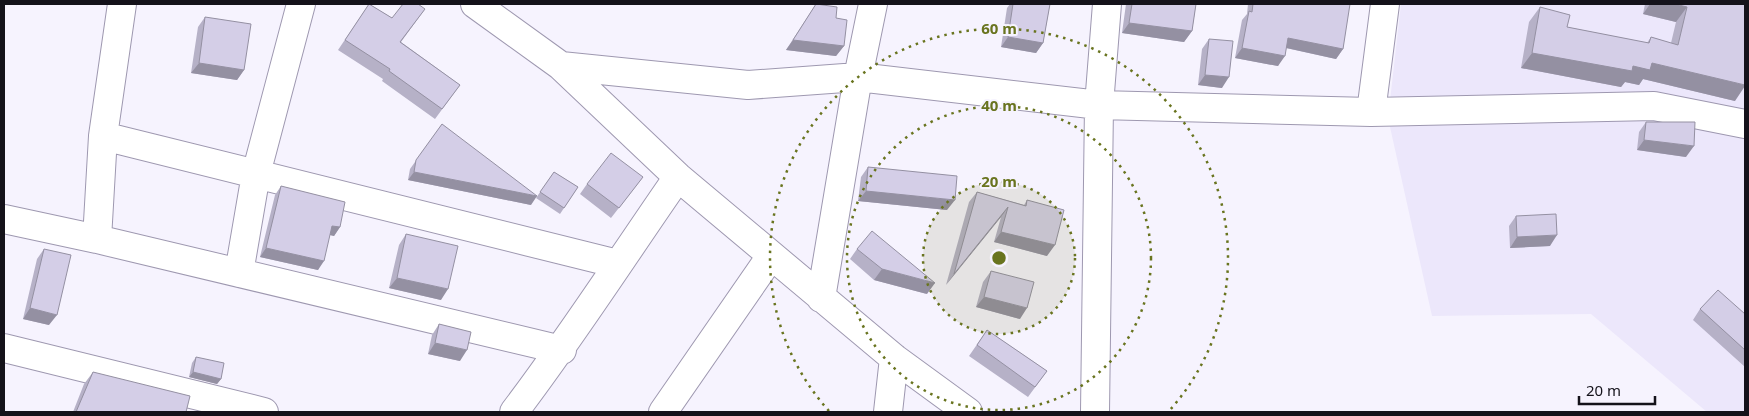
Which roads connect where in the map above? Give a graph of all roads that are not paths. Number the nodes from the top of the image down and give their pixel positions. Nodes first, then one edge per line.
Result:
1 (122, 4) edge
2 (301, 4) edge
3 (475, 4) edge
4 (873, 4) edge
5 (1107, 4) edge
6 (1386, 4) edge
7 (506, 15) edge
8 (561, 66) junction
9 (858, 77) junction
10 (1099, 105) junction
11 (1371, 112) junction
12 (1745, 124) edge
13 (103, 136) junction
14 (256, 174) junction
15 (678, 177) junction
16 (4, 219) edge
17 (96, 239) junction
18 (771, 256) junction
19 (618, 264) junction
20 (239, 273) junction
21 (821, 298) junction
22 (4, 348) edge
23 (562, 350) junction
24 (894, 358) junction
25 (264, 412) edge
26 (514, 412) edge
27 (663, 412) edge
28 (888, 412) edge
29 (968, 412) edge
30 (1095, 412) edge

1 - 13 street
2 - 14 street
3 - 7 street
4 - 9 street
5 - 10 street
6 - 11 street
7 - 8 street
8 - 9 street
8 - 15 street
9 - 10 street
9 - 21 street
10 - 11 street
10 - 30 street
11 - 12 street
13 - 14 street
13 - 17 street
14 - 19 street
14 - 20 street
15 - 18 street
15 - 19 street
16 - 17 street
17 - 20 street
18 - 21 street
18 - 27 street
19 - 23 street
20 - 23 street
21 - 24 street
22 - 25 street
23 - 26 street
24 - 28 street
24 - 29 street

